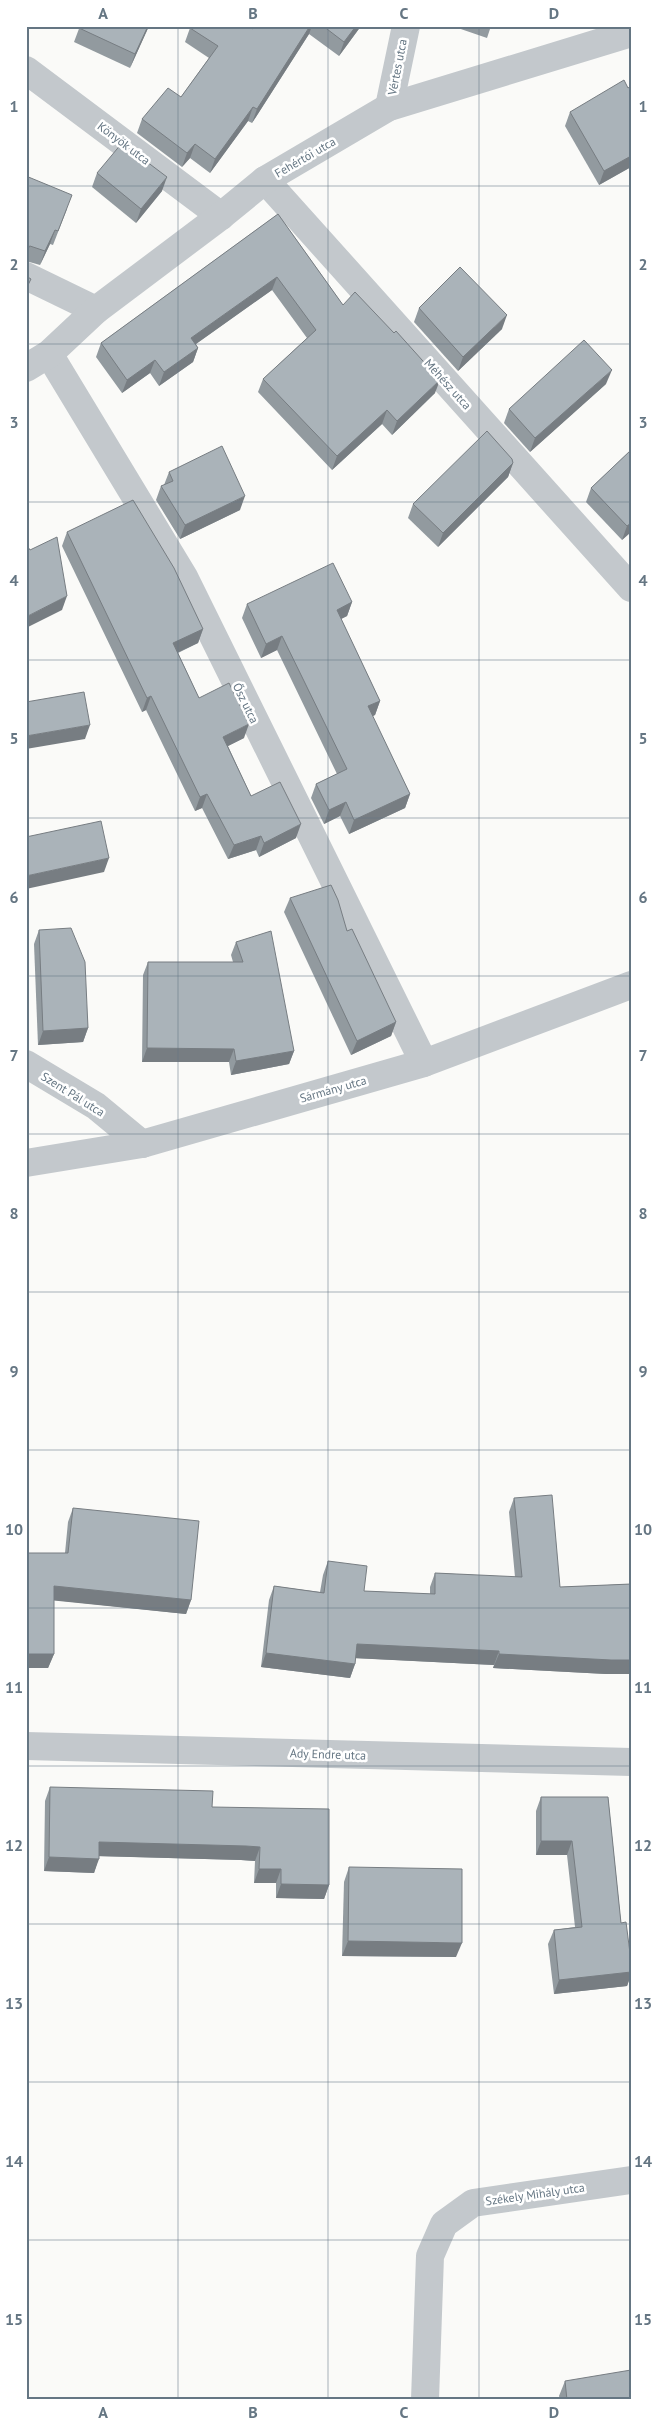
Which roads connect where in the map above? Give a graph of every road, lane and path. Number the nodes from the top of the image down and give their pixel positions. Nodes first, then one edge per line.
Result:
1 (406, 26) edge
2 (631, 33) edge
3 (26, 70) edge
4 (389, 107) junction
5 (265, 180) junction
6 (221, 216) junction
7 (26, 276) edge
8 (96, 310) junction
9 (49, 354) junction
10 (26, 368) edge
11 (631, 588) edge
12 (631, 986) edge
13 (424, 1063) junction
14 (26, 1064) edge
15 (142, 1144) junction
16 (26, 1163) edge
17 (26, 1746) edge
18 (631, 1762) edge
19 (631, 2180) edge
20 (424, 2400) edge

1 - 4 street, Vértes utca
2 - 4 street, Fehértói utca
3 - 6 street, Könyök utca
4 - 5 street, Fehértói utca
5 - 6 street, Fehértói utca
5 - 11 street, Méhész utca
6 - 8 street, Fehértói utca
7 - 8 street
8 - 9 street, Fehértói utca
9 - 10 street, Fehértói utca
9 - 13 street, Ősz utca
12 - 13 street, Sármány utca
13 - 15 street, Sármány utca
14 - 15 street, Szent Pál utca
15 - 16 street, Sármány utca
17 - 18 street, Ady Endre utca
19 - 20 street, Székely Mihály utca

